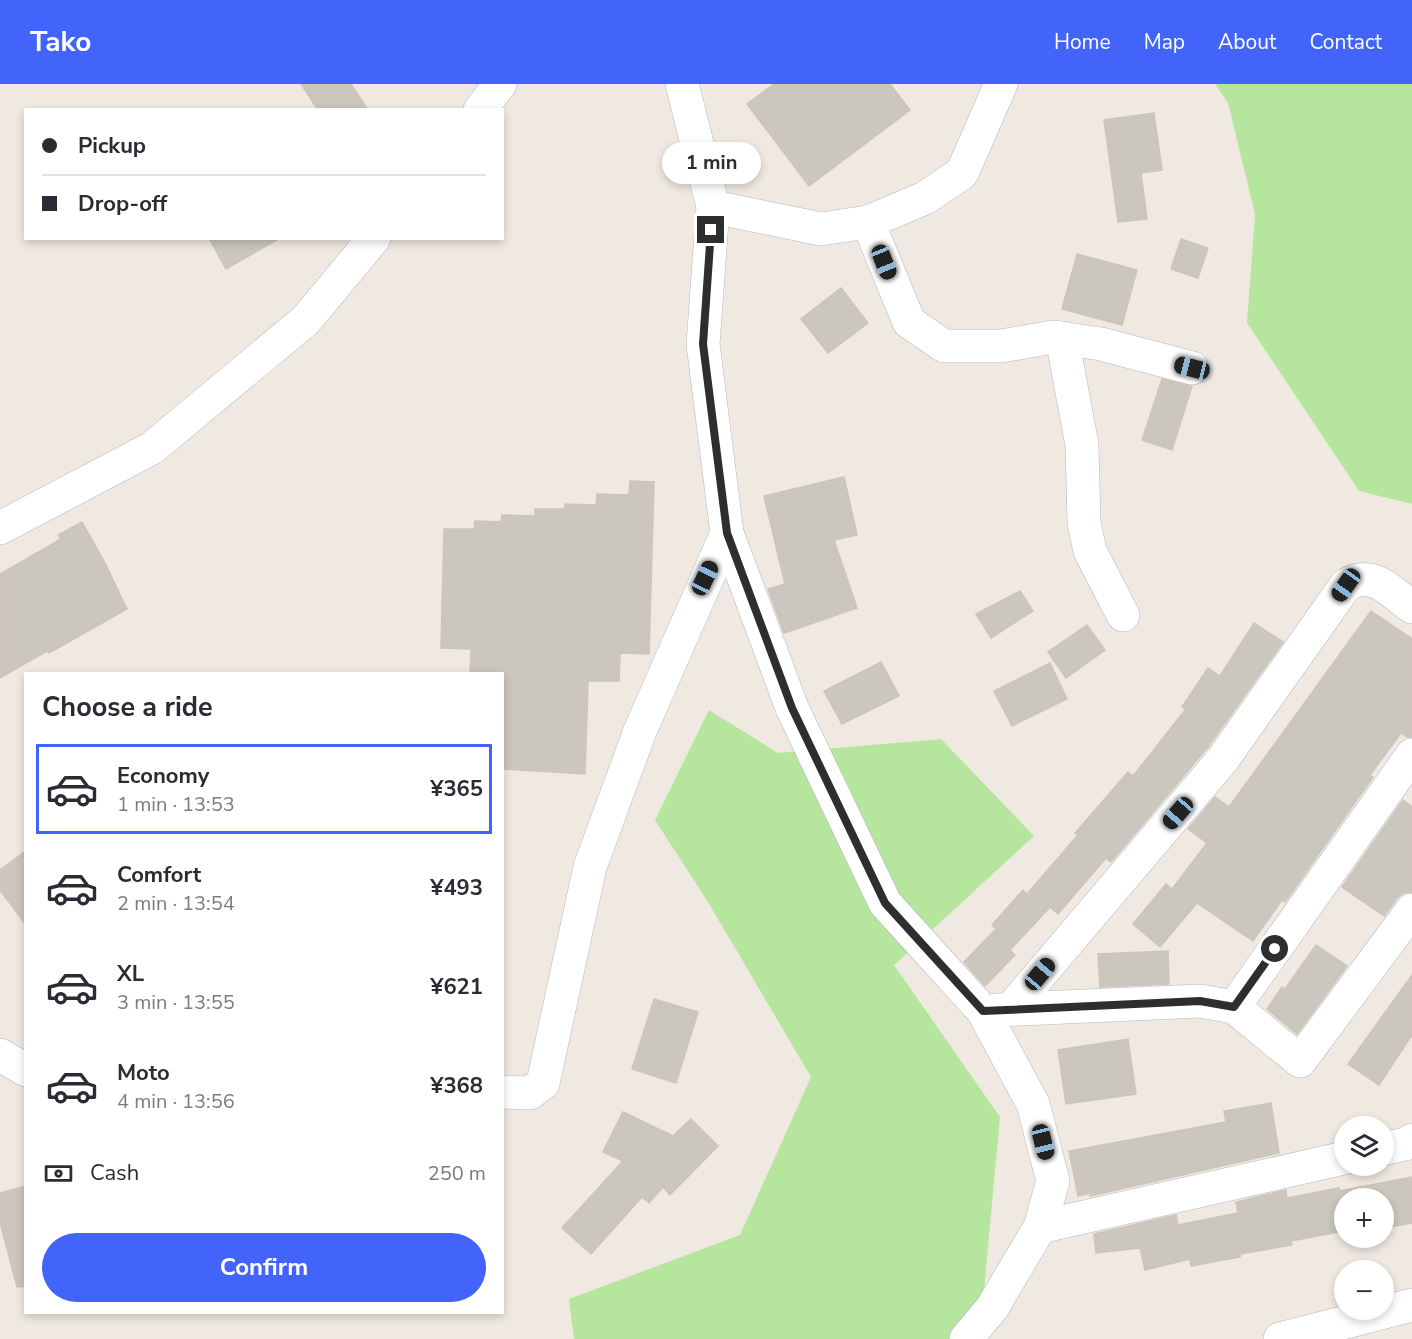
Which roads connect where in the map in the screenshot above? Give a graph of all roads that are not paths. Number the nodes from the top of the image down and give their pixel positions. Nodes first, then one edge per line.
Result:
1 (500, 84) edge
2 (682, 84) edge
3 (1001, 84) edge
4 (482, 108) edge
5 (713, 207) junction
6 (868, 222) junction
7 (373, 240) edge
8 (1062, 338) junction
9 (1192, 368) dead end
10 (0, 528) edge
11 (727, 533) junction
12 (1412, 607) edge
13 (1123, 615) dead end
14 (1412, 755) edge
15 (1412, 910) edge
16 (1234, 1007) junction
17 (997, 1010) junction
18 (0, 1055) edge
19 (24, 1069) edge
20 (504, 1092) edge
21 (1412, 1140) edge
22 (1394, 1146) edge
23 (1334, 1160) edge
24 (1040, 1227) junction
25 (1412, 1305) edge
26 (966, 1339) edge
27 (1280, 1339) edge

1 - 4 street
2 - 5 street
3 - 6 street
5 - 6 street
5 - 11 street
6 - 8 street
7 - 10 street
8 - 9 street
8 - 13 street
11 - 17 street
11 - 20 street
12 - 17 street
14 - 16 street
15 - 16 street
16 - 17 street
17 - 24 street
18 - 19 street
21 - 22 street
23 - 24 street
24 - 26 street
25 - 27 street

